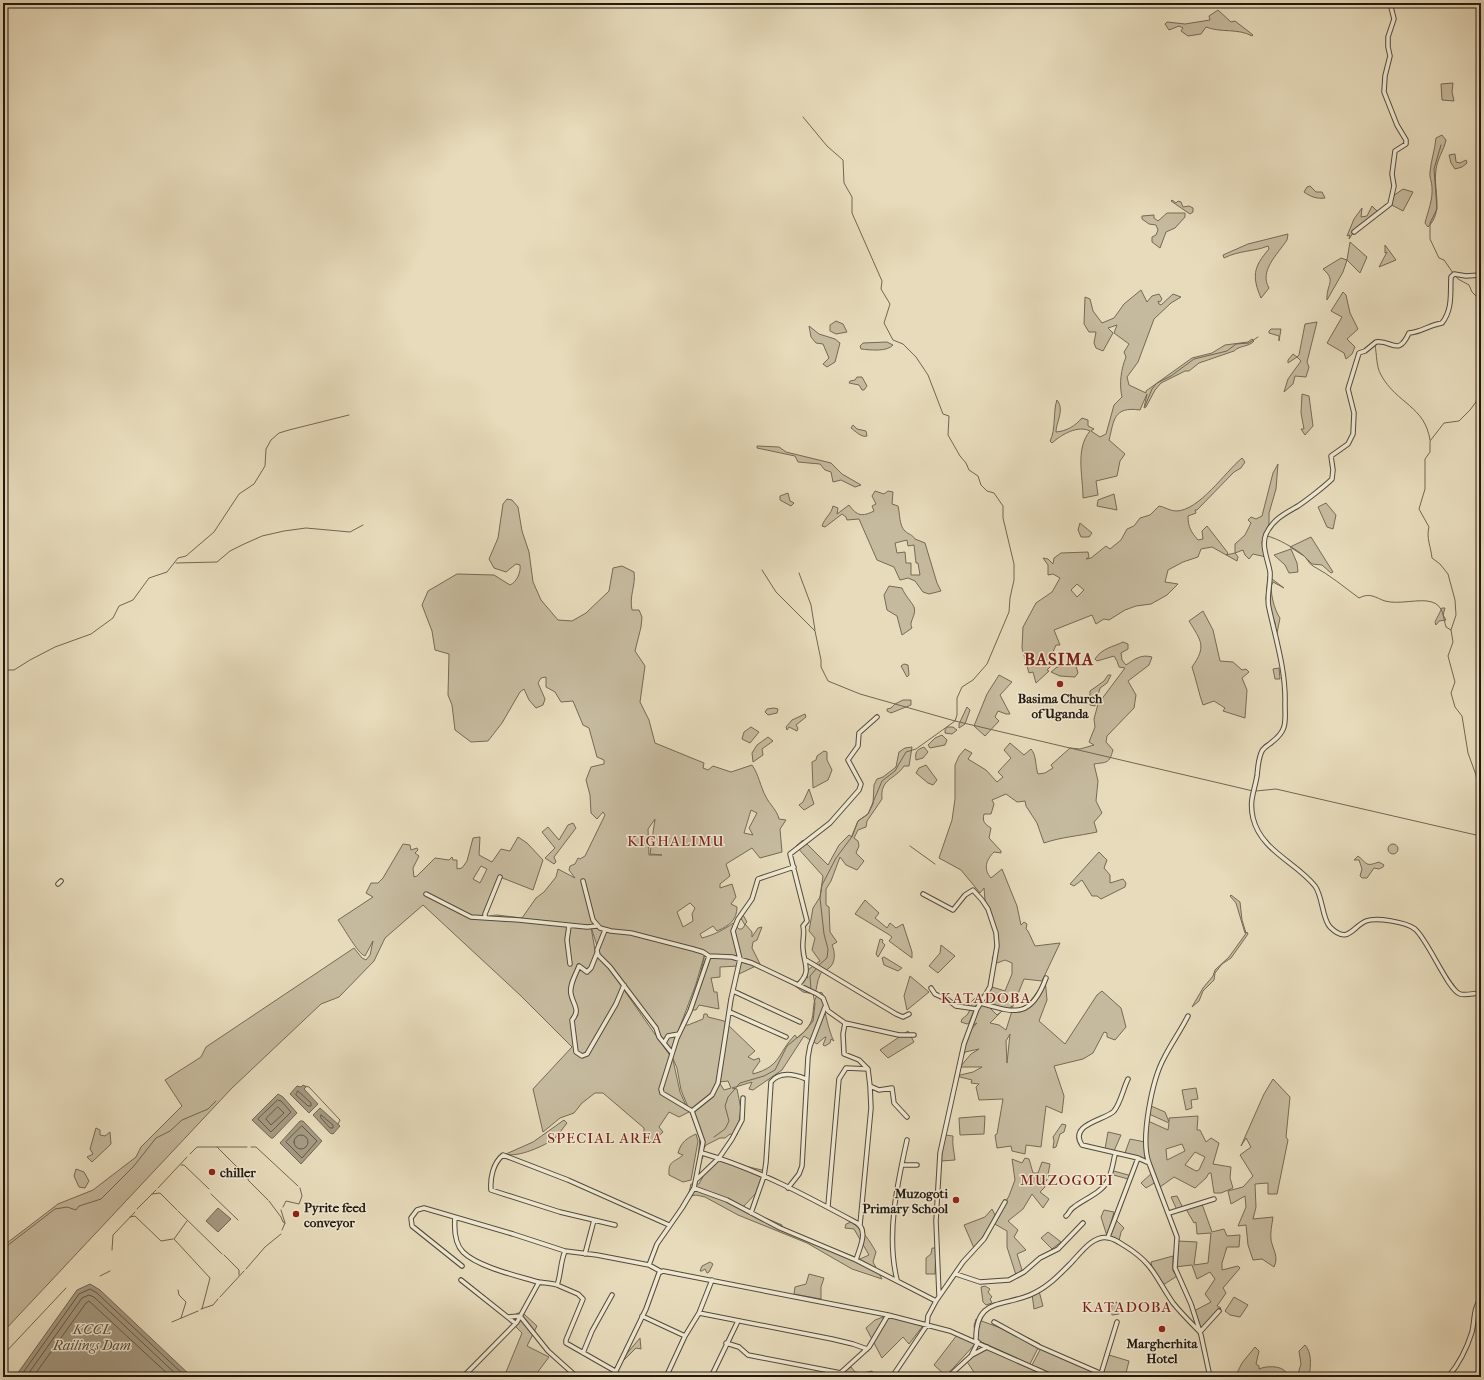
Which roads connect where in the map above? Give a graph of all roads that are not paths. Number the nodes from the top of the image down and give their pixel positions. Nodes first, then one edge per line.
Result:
1 (1390, 3) edge
2 (1354, 232) dead end
3 (1481, 275) edge
4 (877, 717) dead end
5 (794, 867) junction
6 (500, 877) dead end
7 (583, 881) dead end
8 (426, 894) dead end
9 (923, 894) dead end
10 (485, 918) junction
11 (569, 926) junction
12 (597, 926) junction
13 (605, 930) junction
14 (597, 953) junction
15 (709, 956) junction
16 (740, 959) junction
17 (806, 960) junction
18 (570, 964) dead end
19 (1046, 978) dead end
20 (624, 985) junction
21 (798, 985) junction
22 (931, 988) dead end
23 (733, 991) junction
24 (1481, 993) edge
25 (980, 1003) junction
26 (825, 1006) junction
27 (977, 1009) junction
28 (730, 1012) junction
29 (909, 1014) dead end
30 (1188, 1016) dead end
31 (800, 1022) dead end
32 (846, 1023) junction
33 (679, 1034) junction
34 (914, 1035) dead end
35 (786, 1037) dead end
36 (664, 1042) junction
37 (672, 1053) junction
38 (868, 1069) junction
39 (806, 1079) junction
40 (1128, 1079) dead end
41 (870, 1086) junction
42 (743, 1098) dead end
43 (692, 1111) junction
44 (907, 1117) dead end
45 (907, 1140) dead end
46 (1146, 1150) junction
47 (702, 1153) junction
48 (1115, 1154) junction
49 (719, 1158) junction
50 (1140, 1158) junction
51 (1148, 1163) junction
52 (902, 1165) junction
53 (917, 1165) dead end
54 (764, 1176) junction
55 (696, 1179) junction
56 (694, 1188) junction
57 (788, 1188) junction
58 (1214, 1199) dead end
59 (1005, 1202) dead end
60 (828, 1206) junction
61 (751, 1213) junction
62 (1169, 1213) junction
63 (1066, 1216) dead end
64 (455, 1217) junction
65 (594, 1220) junction
66 (1083, 1224) dead end
67 (615, 1225) dead end
68 (669, 1225) junction
69 (860, 1225) junction
70 (1108, 1237) junction
71 (565, 1251) junction
72 (586, 1254) junction
73 (856, 1260) junction
74 (649, 1265) junction
75 (462, 1266) dead end
76 (660, 1271) junction
77 (956, 1274) junction
78 (461, 1280) dead end
79 (712, 1280) junction
80 (897, 1280) junction
81 (539, 1282) junction
82 (557, 1285) junction
83 (612, 1294) dead end
84 (939, 1295) junction
85 (1481, 1298) edge
86 (936, 1301) junction
87 (1219, 1311) dead end
88 (699, 1313) junction
89 (888, 1315) junction
90 (520, 1316) junction
91 (642, 1316) junction
92 (508, 1317) junction
93 (738, 1321) junction
94 (994, 1322) dead end
95 (1117, 1322) dead end
96 (515, 1323) junction
97 (927, 1325) junction
98 (1200, 1332) junction
99 (685, 1336) junction
100 (977, 1342) junction
101 (726, 1343) junction
102 (987, 1347) junction
103 (867, 1349) junction
104 (583, 1353) junction
105 (972, 1355) junction
106 (615, 1371) junction
107 (841, 1373) junction
108 (1101, 1374) junction
109 (463, 1377) edge
110 (577, 1377) edge
111 (613, 1377) edge
112 (666, 1377) edge
113 (711, 1377) edge
114 (836, 1377) edge
115 (892, 1377) edge
116 (948, 1377) edge
117 (1054, 1377) edge
118 (1109, 1377) edge
119 (1210, 1377) edge
120 (1448, 1377) edge

1 - 2 street
3 - 24 street
4 - 5 street
5 - 16 street
5 - 17 street
6 - 10 street
7 - 12 street
8 - 10 street
9 - 25 street
10 - 11 street
11 - 12 street
11 - 18 street
12 - 13 street
13 - 14 street
13 - 15 street
14 - 20 street
14 - 20 street
15 - 16 street
15 - 33 street
16 - 21 street
16 - 23 street
17 - 21 street
17 - 29 street
19 - 25 street
20 - 36 street
21 - 26 street
22 - 27 street
23 - 28 street
23 - 31 street
25 - 27 street
26 - 32 street
26 - 39 street
27 - 84 street
28 - 35 street
28 - 43 street
30 - 46 street
32 - 34 street
32 - 38 street
33 - 36 street
33 - 37 street
36 - 37 street
37 - 43 street
38 - 41 street
38 - 60 street
39 - 54 street
39 - 57 street
40 - 48 street
41 - 44 street
41 - 69 street
42 - 49 street
43 - 47 street
45 - 52 street
46 - 50 street
46 - 51 street
47 - 49 street
47 - 55 street
48 - 50 street
48 - 63 street
49 - 54 street
49 - 55 street
50 - 51 street
50 - 70 street
51 - 62 street
52 - 53 street
52 - 80 street
54 - 57 street
54 - 61 street
55 - 56 street
56 - 61 street
56 - 68 street
57 - 60 street
58 - 62 street
59 - 77 street
60 - 69 street
61 - 73 street
62 - 98 street
64 - 71 street
64 - 75 street
64 - 81 street
65 - 67 street
65 - 68 street
65 - 72 street
66 - 77 street
68 - 74 street
69 - 73 street
70 - 98 street
70 - 100 street
71 - 72 street
71 - 82 street
72 - 74 street
73 - 80 street
74 - 76 street
76 - 79 street
76 - 91 street
77 - 84 street
78 - 92 street
79 - 88 street
79 - 89 street
80 - 86 street
81 - 82 street
81 - 90 street
82 - 104 street
83 - 104 street
84 - 86 street
85 - 120 street
86 - 97 street
87 - 98 street
88 - 93 street
88 - 99 street
89 - 97 street
89 - 103 street
90 - 92 street
90 - 96 street
90 - 110 street
91 - 99 street
91 - 106 street
92 - 96 street
93 - 101 street
93 - 103 street
94 - 108 street
95 - 108 street
96 - 109 street
97 - 100 street
97 - 115 street
98 - 119 street
99 - 112 street
100 - 102 street
100 - 105 street
101 - 107 street
101 - 113 street
102 - 105 street
102 - 117 street
103 - 107 street
104 - 106 street
105 - 116 street
106 - 111 street
107 - 114 street
108 - 118 street

